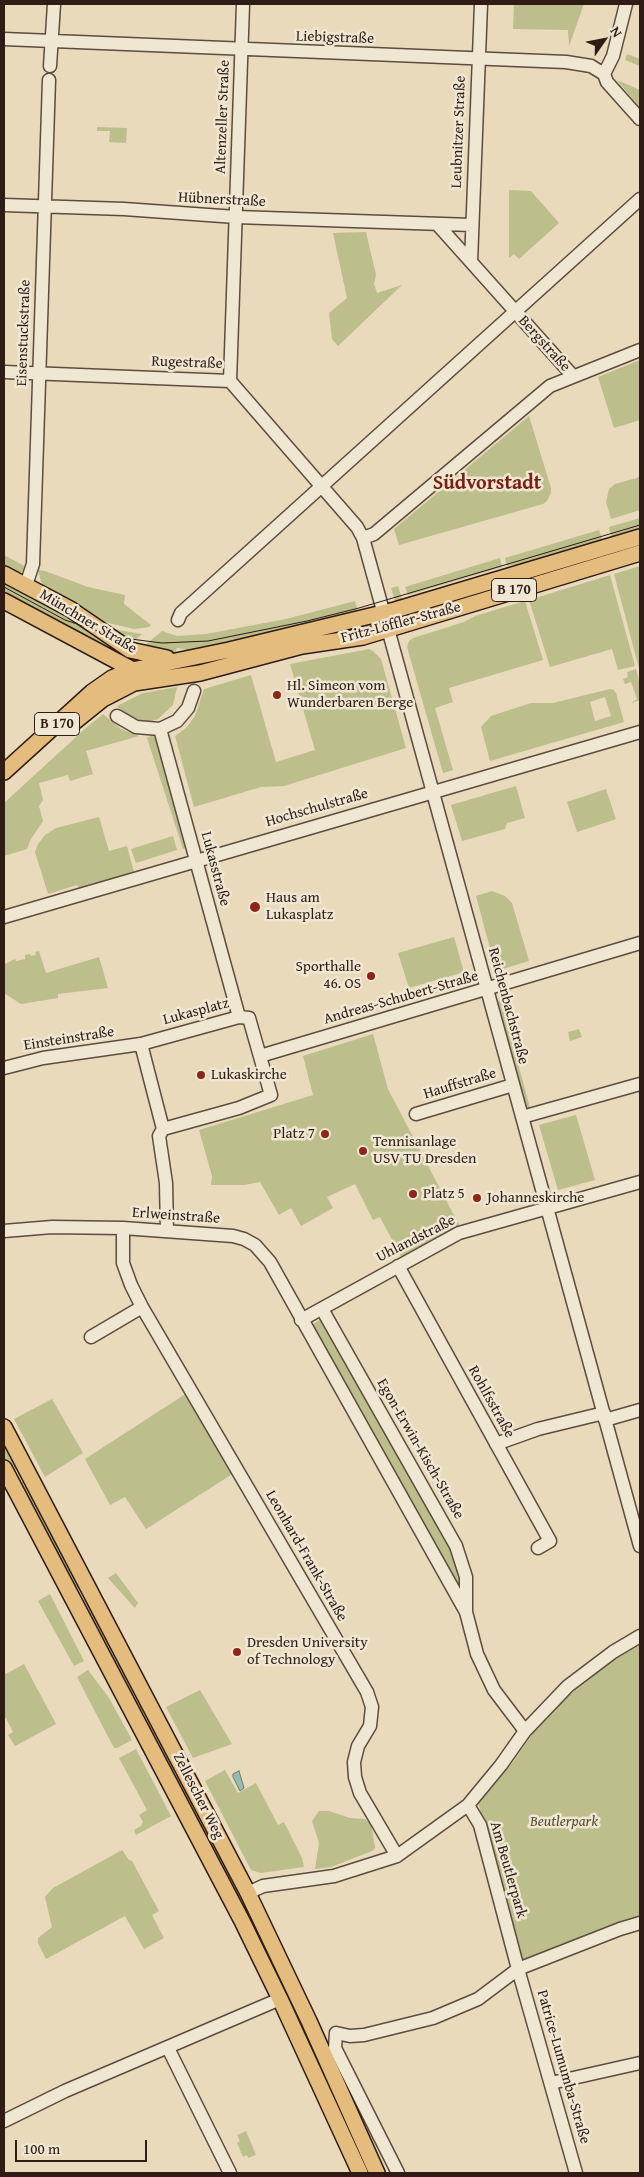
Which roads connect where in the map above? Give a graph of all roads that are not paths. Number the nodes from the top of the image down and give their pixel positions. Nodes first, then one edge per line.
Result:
1 (54, 4) edge
2 (243, 4) edge
3 (481, 4) edge
4 (626, 4) edge
5 (4, 39) edge
6 (52, 42) junction
7 (242, 50) junction
8 (478, 60) junction
9 (50, 66) dead end
10 (604, 74) junction
11 (49, 80) dead end
12 (640, 119) edge
13 (640, 199) edge
14 (4, 205) edge
15 (44, 206) junction
16 (236, 217) junction
17 (438, 225) junction
18 (472, 225) junction
19 (471, 262) junction
20 (516, 312) junction
21 (640, 350) edge
22 (4, 372) edge
23 (38, 374) junction
24 (572, 375) junction
25 (230, 382) junction
26 (322, 487) junction
27 (640, 536) edge
28 (363, 538) junction
29 (640, 552) edge
30 (4, 574) edge
31 (26, 585) junction
32 (4, 601) edge
33 (384, 613) junction
34 (178, 620) dead end
35 (388, 630) junction
36 (176, 660) junction
37 (132, 670) junction
38 (157, 678) junction
39 (194, 691) dead end
40 (117, 716) dead end
41 (160, 729) junction
42 (640, 732) edge
43 (4, 772) edge
44 (4, 785) edge
45 (433, 792) junction
46 (196, 861) junction
47 (4, 917) edge
48 (639, 948) edge
49 (487, 990) junction
50 (239, 1017) junction
51 (141, 1044) junction
52 (260, 1056) junction
53 (4, 1068) edge
54 (640, 1084) edge
55 (513, 1085) junction
56 (416, 1114) dead end
57 (522, 1117) junction
58 (163, 1129) junction
59 (640, 1182) edge
60 (547, 1208) junction
61 (123, 1228) junction
62 (4, 1231) edge
63 (167, 1231) junction
64 (398, 1266) junction
65 (142, 1307) junction
66 (322, 1309) junction
67 (301, 1320) junction
68 (91, 1337) dead end
69 (640, 1410) edge
70 (605, 1416) junction
71 (4, 1427) edge
72 (496, 1444) junction
73 (4, 1468) edge
74 (640, 1546) edge
75 (538, 1548) dead end
76 (466, 1612) junction
77 (640, 1636) edge
78 (525, 1730) junction
79 (468, 1805) junction
80 (397, 1856) junction
81 (248, 1893) junction
82 (640, 1923) edge
83 (518, 1969) junction
84 (280, 1999) junction
85 (168, 2048) junction
86 (640, 2063) edge
87 (550, 2083) junction
88 (4, 2121) edge
89 (230, 2173) edge
90 (360, 2173) edge
91 (377, 2173) edge
92 (398, 2173) edge
93 (576, 2173) edge

1 - 6 street
2 - 7 street, Altenzeller Straße
3 - 8 street, Leubnitzer Straße
4 - 10 street
5 - 6 street, Liebigstraße
6 - 7 street, Liebigstraße
6 - 9 street
7 - 8 street, Liebigstraße
7 - 16 street, Altenzeller Straße
8 - 10 street, Liebigstraße
8 - 18 street, Leubnitzer Straße
10 - 12 street
11 - 15 street, Eisenstuckstraße
13 - 20 street
14 - 15 street, Hübnerstraße
15 - 16 street, Hübnerstraße
15 - 23 street, Eisenstuckstraße
16 - 17 street, Hübnerstraße
16 - 25 street, Altenzeller Straße
17 - 18 street, Hübnerstraße
17 - 19 street
18 - 19 street, Leubnitzer Straße
19 - 20 street
20 - 24 street, Bergstraße
20 - 26 street
21 - 24 street
22 - 23 street, Rugestraße
23 - 25 street, Rugestraße
23 - 31 street, Eisenstuckstraße
24 - 28 street
25 - 26 street, Rugestraße
26 - 28 street, Reichenbachstraße
26 - 34 street
27 - 33 main road, Fritz-Löffler-Straße / B 170
28 - 33 street, Reichenbachstraße
29 - 35 main road, Fritz-Löffler-Straße / B 170
30 - 31 main road, Münchner Straße
31 - 36 main road, Münchner Straße
32 - 37 main road, Münchner Straße
33 - 35 street, Reichenbachstraße
33 - 36 main road, Fritz-Löffler-Straße / B 170
35 - 38 main road, Fritz-Löffler-Straße / B 170
35 - 45 street, Reichenbachstraße
36 - 37 main road, B 170
37 - 38 main road, Münchner Straße
37 - 43 main road, B 170
38 - 44 main road, B 170
39 - 41 street
40 - 41 street
41 - 46 street, Lukasstraße
42 - 45 street, Hochschulstraße
45 - 46 street, Hochschulstraße
45 - 49 street, Reichenbachstraße
46 - 47 street, Hochschulstraße
46 - 50 street, Lukasstraße
48 - 49 street, Andreas-Schubert-Straße
49 - 52 street, Andreas-Schubert-Straße
49 - 55 street, Reichenbachstraße
50 - 51 street, Lukasplatz
50 - 52 street, Lukasplatz
51 - 53 street, Einsteinstraße
51 - 58 street
52 - 58 street, Lukasplatz
54 - 57 street
55 - 56 street, Hauffstraße
55 - 57 street, Reichenbachstraße
57 - 60 street, Reichenbachstraße
58 - 63 street
59 - 60 street, Uhlandstraße
60 - 64 street, Uhlandstraße
60 - 70 street, Reichenbachstraße
61 - 62 street, Erlweinstraße
61 - 63 street, Erlweinstraße
61 - 65 street, Leonhard-Frank-Straße
63 - 67 street, Erlweinstraße
64 - 66 street, Uhlandstraße
64 - 72 street, Rohlfsstraße
65 - 68 street
65 - 80 street, Leonhard-Frank-Straße
66 - 67 street, Uhlandstraße
66 - 76 street, Egon-Erwin-Kisch-Straße
67 - 76 street, Egon-Erwin-Kisch-Straße
69 - 70 street
70 - 72 street
70 - 74 street, Reichenbachstraße
71 - 81 main road, Zellescher Weg
72 - 75 street, Rohlfsstraße
73 - 84 main road, Zellescher Weg
76 - 78 street, Egon-Erwin-Kisch-Straße
77 - 78 street
78 - 79 street
79 - 80 street
79 - 83 street, Am Beutlerpark
80 - 81 street
81 - 91 main road, Zellescher Weg
82 - 83 street
83 - 87 street, Patrice-Lumumba-Straße
83 - 92 street
84 - 85 street
84 - 90 main road, Zellescher Weg
85 - 88 street
85 - 89 street
86 - 87 street
87 - 93 street, Patrice-Lumumba-Straße

